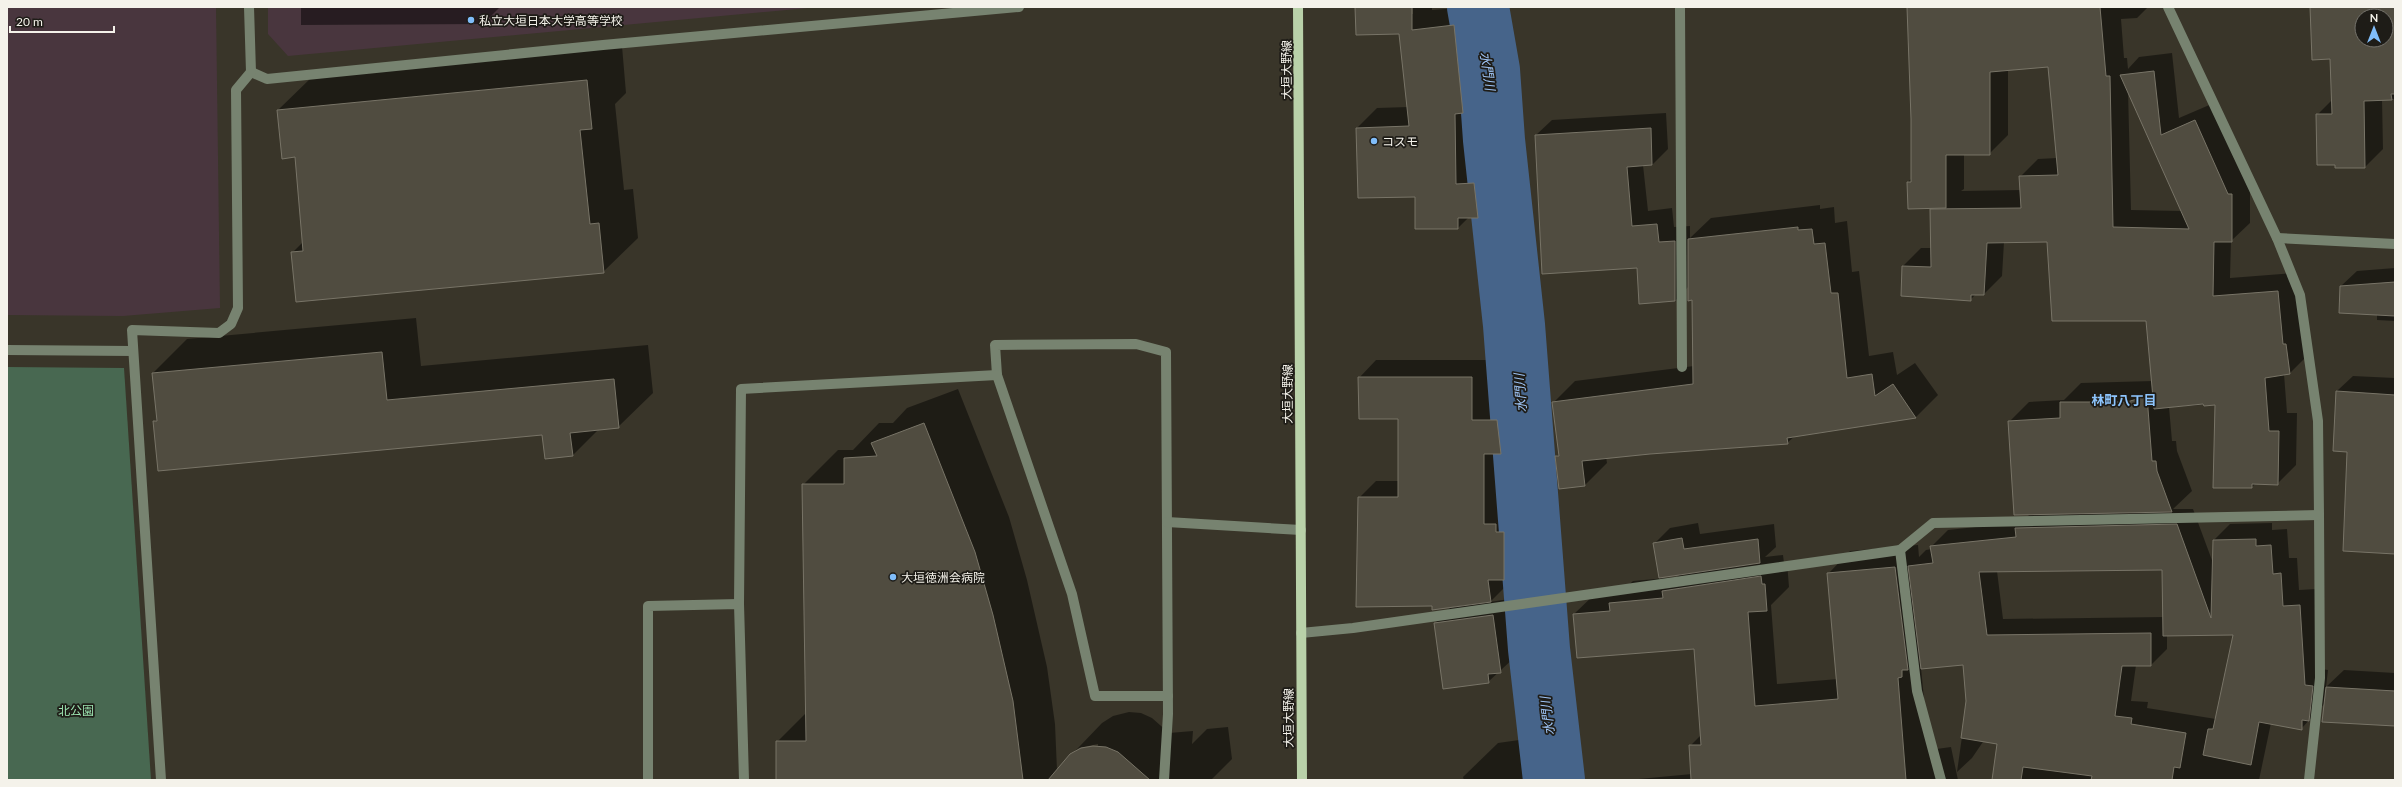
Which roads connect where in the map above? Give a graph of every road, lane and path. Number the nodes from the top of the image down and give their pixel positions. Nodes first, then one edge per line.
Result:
1 (249, 7) edge
2 (1019, 7) edge
3 (1298, 7) edge
4 (1680, 7) edge
5 (2168, 7) edge
6 (251, 72) junction
7 (2277, 238) junction
8 (2395, 244) edge
9 (7, 350) edge
10 (133, 351) junction
11 (1682, 367) dead end
12 (997, 375) junction
13 (2320, 515) junction
14 (1167, 522) junction
15 (1301, 530) junction
16 (1900, 550) junction
17 (739, 604) junction
18 (1301, 633) junction
19 (1168, 696) junction
20 (161, 780) edge
21 (648, 780) edge
22 (744, 780) edge
23 (1164, 780) edge
24 (1302, 780) edge
25 (1941, 780) edge
26 (2309, 780) edge

1 - 6 street
2 - 6 street
3 - 15 main road, 大垣大野線
4 - 11 street
5 - 7 street
6 - 10 street
7 - 8 street
7 - 13 street
9 - 10 street
10 - 20 street
12 - 14 street
12 - 17 street
12 - 19 street
13 - 16 street
13 - 26 street
14 - 15 street
14 - 19 street
15 - 18 main road, 大垣大野線
16 - 18 street
16 - 25 street
17 - 21 street
17 - 22 street
18 - 24 main road, 大垣大野線
19 - 23 street

